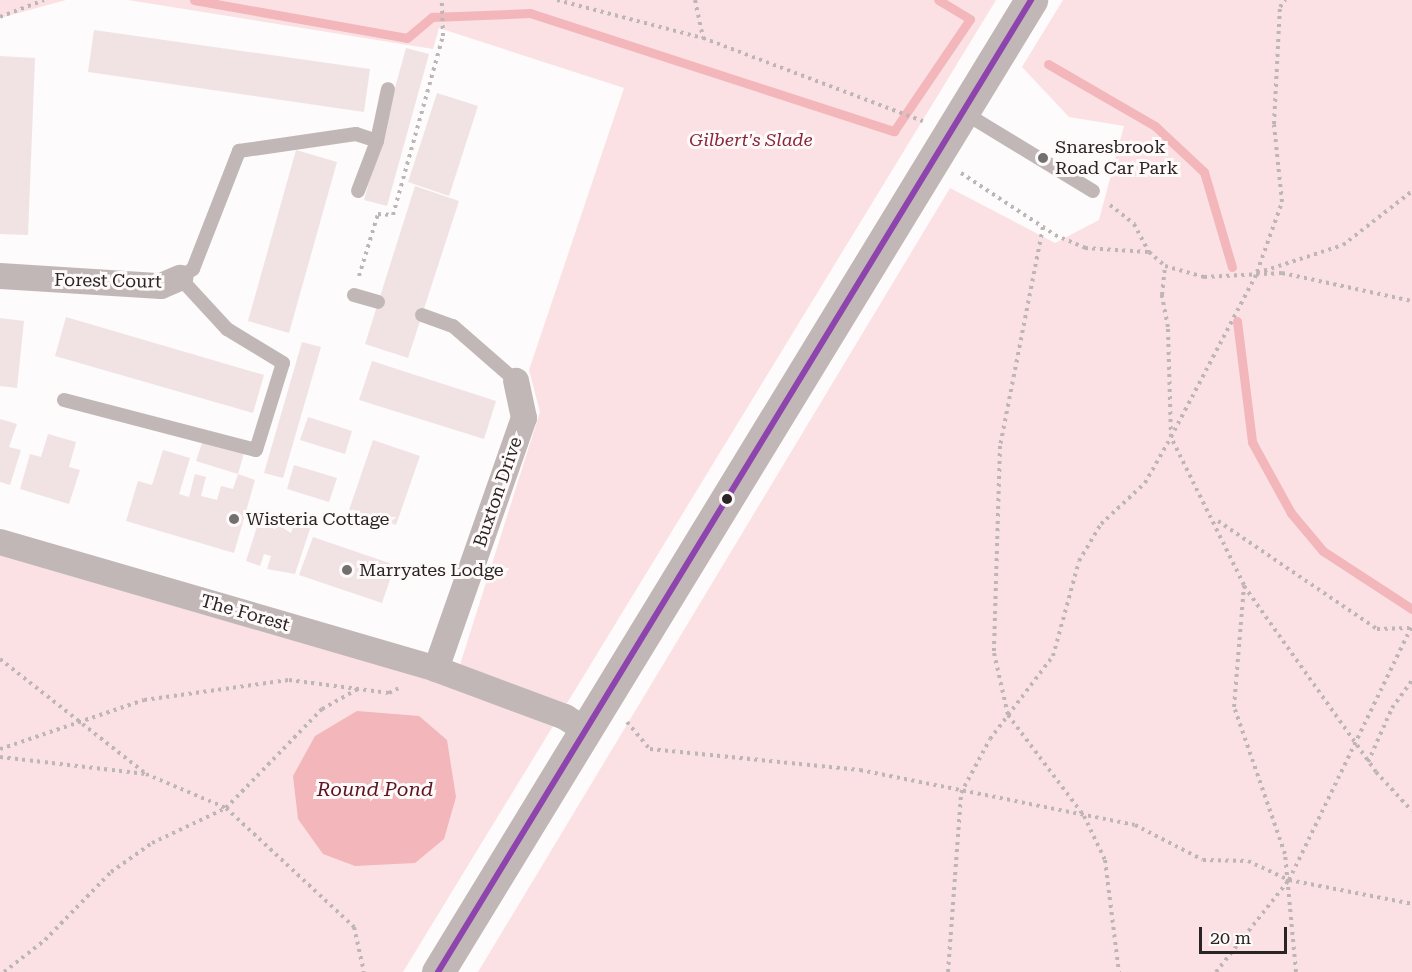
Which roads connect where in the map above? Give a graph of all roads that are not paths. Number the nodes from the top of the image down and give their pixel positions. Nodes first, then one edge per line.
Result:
1 (1031, 0) edge
2 (388, 89) dead end
3 (956, 122) junction
4 (377, 141) junction
5 (358, 190) dead end
6 (1093, 191) road end
7 (0, 276) edge
8 (180, 278) junction
9 (354, 295) road end
10 (378, 302) dead end
11 (422, 315) dead end
12 (516, 381) joint
13 (64, 400) dead end
14 (0, 542) edge
15 (436, 669) junction
16 (596, 719) junction
17 (438, 972) edge

1 - 3 street
2 - 4 lane
3 - 6 lane
3 - 16 street
4 - 5 lane
4 - 8 lane, Forest Court
7 - 8 street, Forest Court
8 - 13 lane
9 - 10 lane
11 - 12 lane
12 - 15 street, Buxton Drive
14 - 15 street, The Forest
15 - 16 street, The Forest
16 - 17 street

